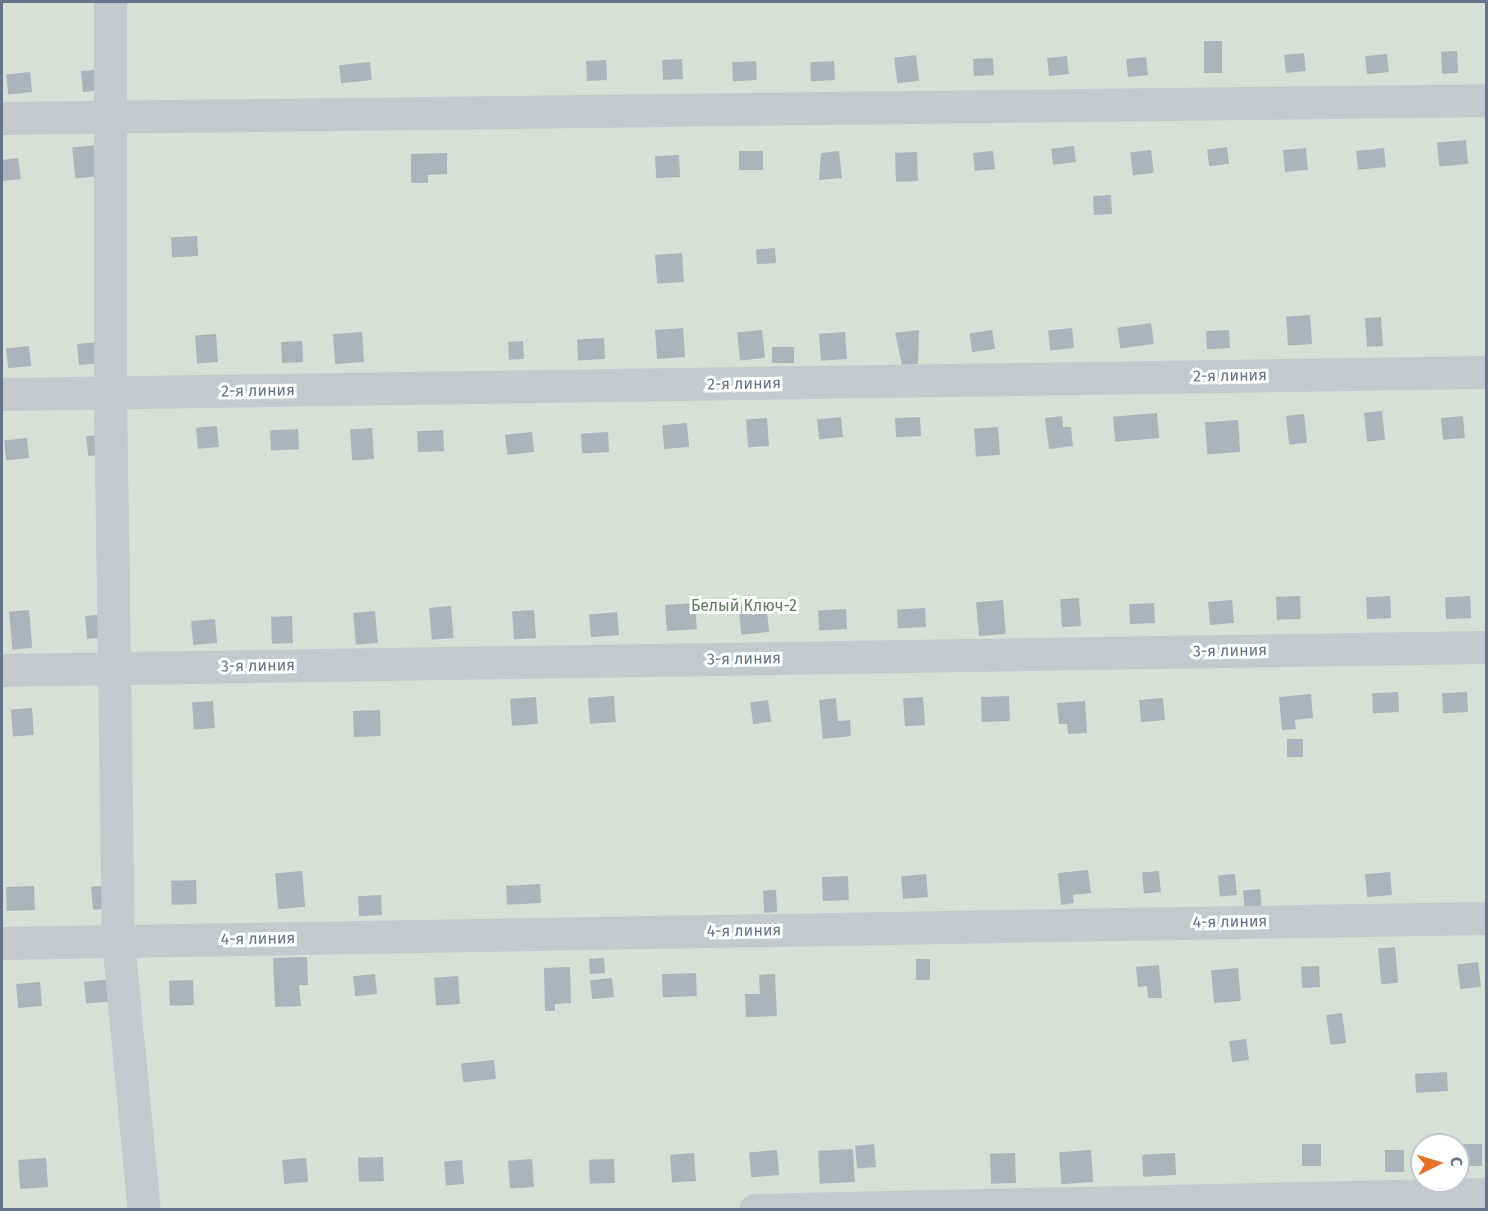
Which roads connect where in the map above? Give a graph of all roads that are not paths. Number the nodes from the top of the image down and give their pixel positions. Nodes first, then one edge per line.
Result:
1 (110, 2) edge
2 (1486, 100) edge
3 (2, 118) edge
4 (110, 119) junction
5 (1486, 372) edge
6 (110, 393) junction
7 (2, 394) edge
8 (1486, 647) edge
9 (115, 668) junction
10 (2, 670) edge
11 (1486, 918) edge
12 (118, 942) junction
13 (2, 944) edge
14 (1486, 1194) edge
15 (144, 1209) edge
16 (755, 1209) edge

1 - 4 street
2 - 4 street
3 - 4 street
4 - 6 street
5 - 6 street, 2-я линия
6 - 7 street, 2-я линия
6 - 9 street
8 - 9 street, 3-я линия
9 - 10 street, 3-я линия
9 - 12 street
11 - 12 street, 4-я линия
12 - 13 street, 4-я линия
12 - 15 street
14 - 16 street

